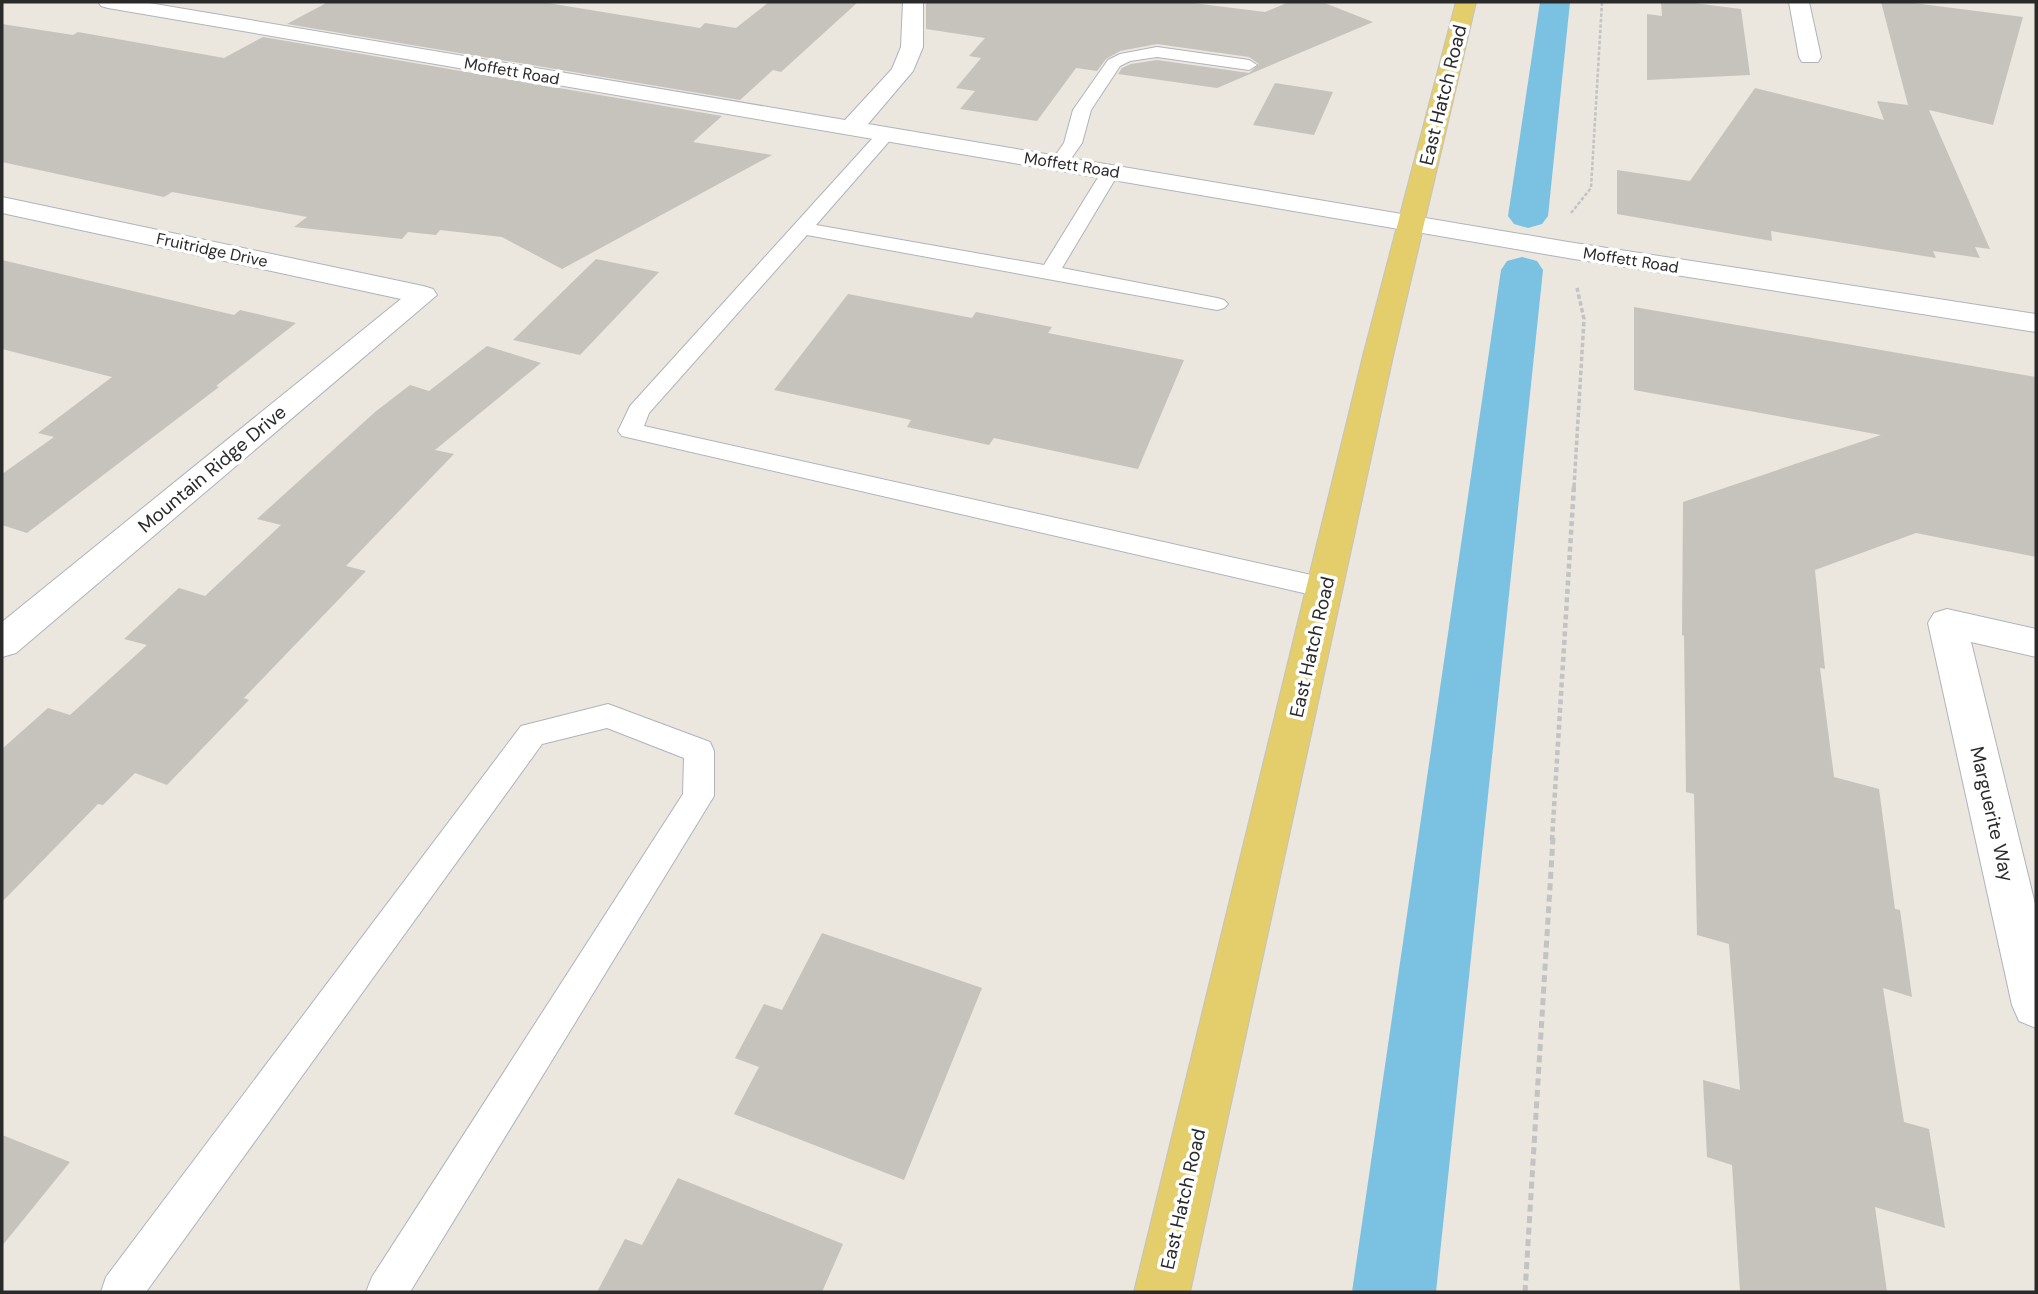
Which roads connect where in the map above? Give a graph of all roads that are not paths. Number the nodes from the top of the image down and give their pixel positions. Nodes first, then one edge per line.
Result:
1 (108, 2) edge
2 (235, 2) edge
3 (913, 2) edge
4 (1466, 2) edge
5 (1799, 2) edge
6 (204, 18) junction
7 (1810, 57) dead end
8 (1249, 65) dead end
9 (851, 128) junction
10 (886, 134) junction
11 (1059, 163) junction
12 (1111, 171) junction
13 (2, 205) edge
14 (1412, 222) junction
15 (802, 228) junction
16 (1050, 272) junction
17 (423, 295) joint
18 (1217, 304) dead end
19 (2036, 323) edge
20 (1325, 588) junction
21 (9, 628) edge
22 (2036, 643) edge
23 (2036, 1005) edge
24 (121, 1292) edge
25 (387, 1292) edge
26 (1162, 1292) edge

1 - 6 street, Moffett Road
2 - 6 street
3 - 9 street
4 - 14 main road, East Hatch Road
5 - 7 street
6 - 9 street, Moffett Road
8 - 11 lane
9 - 10 street, Moffett Road
10 - 11 street, Moffett Road
10 - 15 lane
11 - 12 street, Moffett Road
12 - 14 street, Moffett Road
12 - 16 lane
13 - 17 street, Fruitridge Drive
14 - 19 street, Moffett Road
14 - 20 main road, East Hatch Road
15 - 16 lane
15 - 20 lane
16 - 18 lane
17 - 21 street, Mountain Ridge Drive
20 - 26 main road, East Hatch Road
22 - 23 street, Marguerite Way
24 - 25 lane

